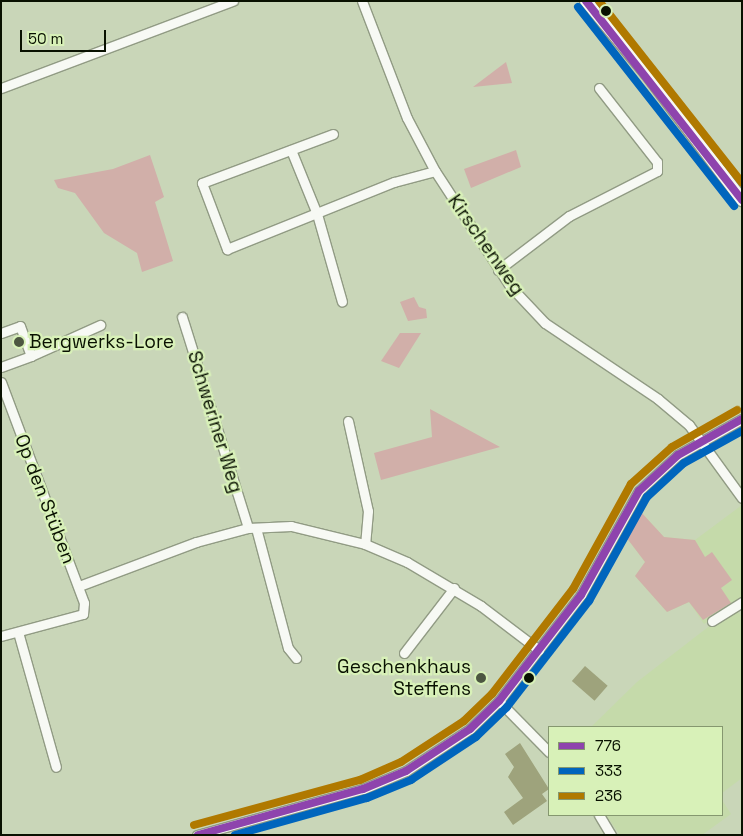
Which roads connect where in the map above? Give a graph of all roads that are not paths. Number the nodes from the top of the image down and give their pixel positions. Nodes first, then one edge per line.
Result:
1 (233, 1) edge
2 (362, 1) edge
3 (586, 1) edge
4 (1, 88) edge
5 (599, 88) dead end
6 (333, 134) dead end
7 (291, 150) junction
8 (435, 171) junction
9 (742, 200) edge
10 (317, 214) junction
11 (498, 270) junction
12 (342, 302) dead end
13 (182, 317) dead end
14 (100, 325) dead end
15 (1, 333) edge
16 (32, 356) junction
17 (1, 367) edge
18 (1, 382) edge
19 (742, 419) edge
20 (348, 421) dead end
21 (702, 440) junction
22 (742, 498) edge
23 (252, 528) junction
24 (365, 544) junction
25 (79, 586) junction
26 (454, 588) junction
27 (742, 602) edge
28 (712, 621) dead end
29 (18, 632) junction
30 (1, 636) edge
31 (539, 650) junction
32 (404, 653) dead end
33 (296, 658) dead end
34 (499, 701) junction
35 (548, 751) edge
36 (56, 767) dead end
37 (600, 816) edge
38 (197, 835) edge
39 (611, 835) edge

1 - 4 street
2 - 8 street, Kirschenweg
3 - 9 main road
5 - 11 street
6 - 7 street
7 - 10 street
7 - 10 street
8 - 10 street
8 - 11 street, Kirschenweg
10 - 12 street
11 - 21 street, Kirschenweg
13 - 23 street, Schweriner Weg
14 - 16 street
15 - 16 street
16 - 17 street
18 - 25 street, Op den Stüben
19 - 21 street
20 - 24 street
21 - 22 street, Kirschenweg
21 - 31 street
23 - 24 street, Op den Stüben
23 - 25 street, Op den Stüben
23 - 33 street, Schweriner Weg
24 - 26 street, Op den Stüben
25 - 29 street, Op den Stüben
26 - 31 street, Op den Stüben
26 - 32 street
27 - 28 street
29 - 30 street, Op den Stüben
29 - 36 street
31 - 34 street
34 - 35 street
34 - 38 street
37 - 39 street

